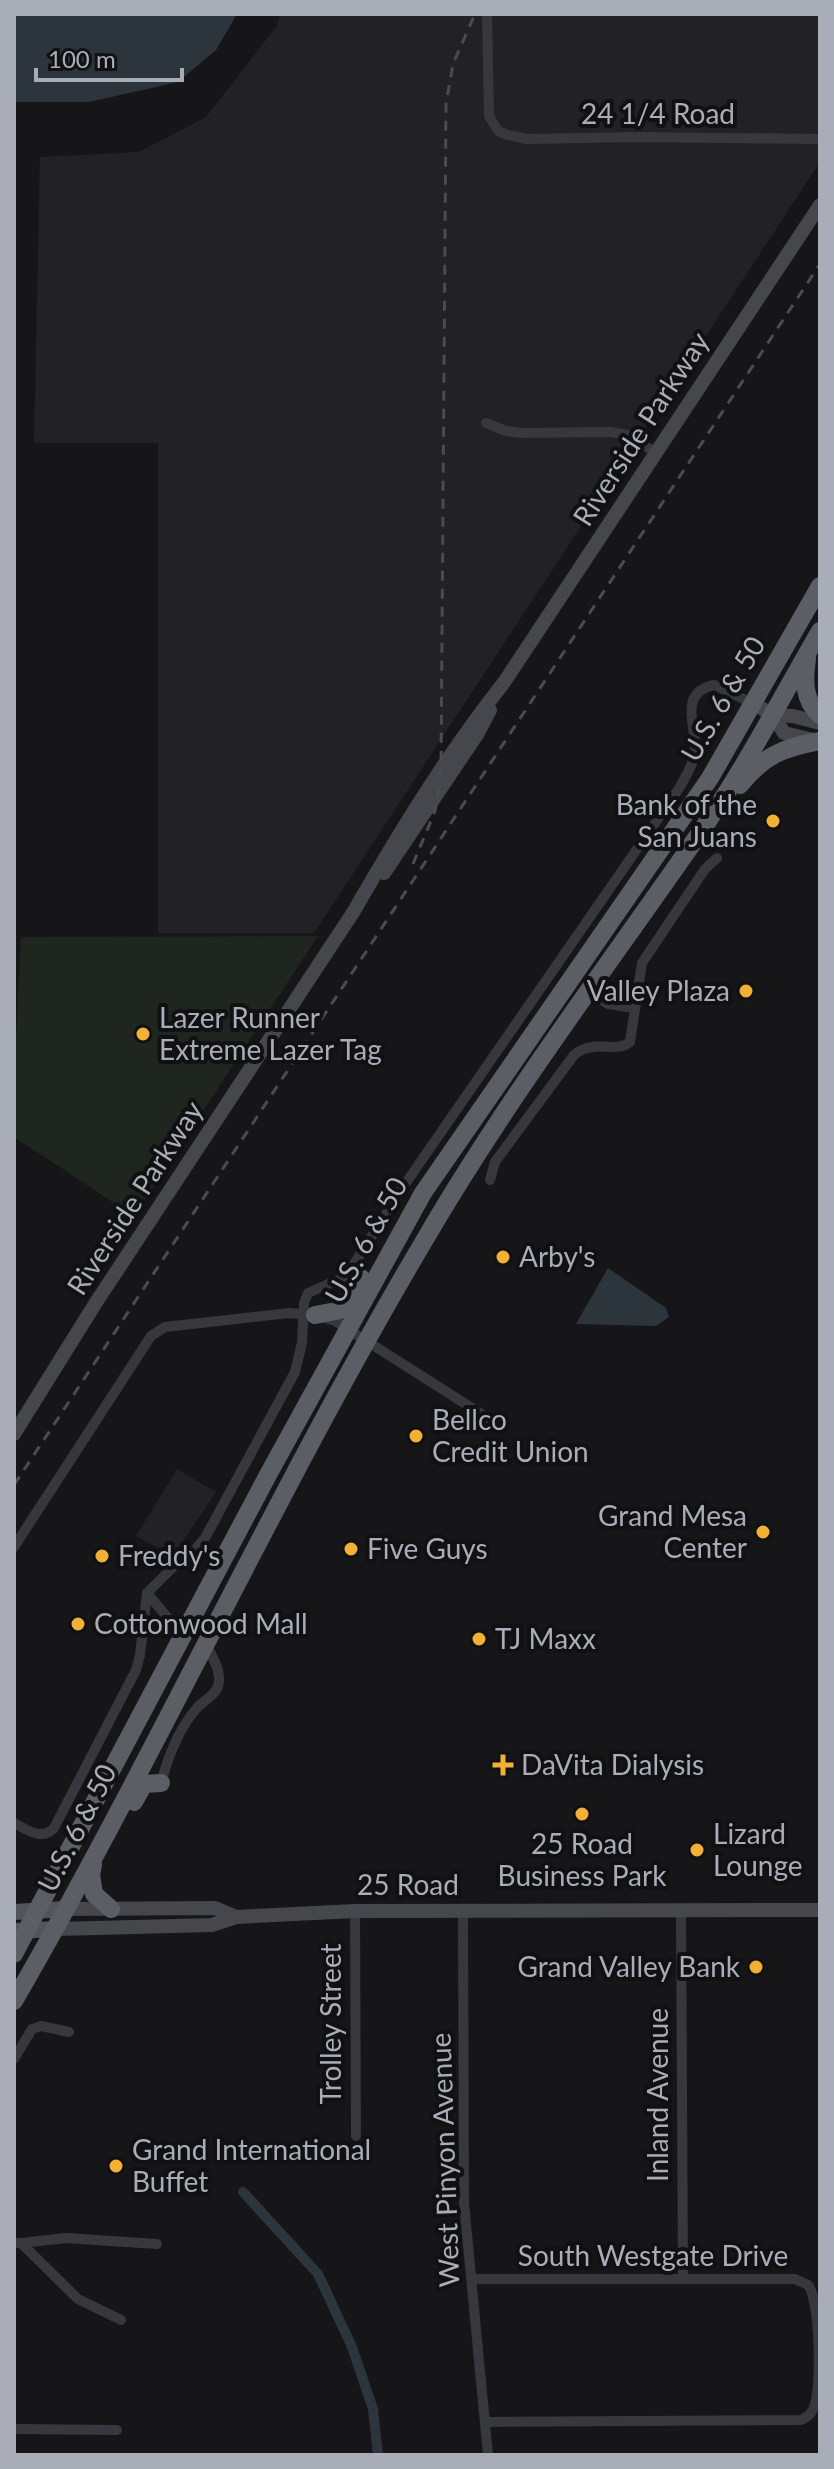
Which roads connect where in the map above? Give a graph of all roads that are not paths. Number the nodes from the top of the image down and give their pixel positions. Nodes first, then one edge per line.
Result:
1 (487, 14) edge
2 (820, 139) edge
3 (820, 205) edge
4 (486, 423) dead end
5 (656, 453) junction
6 (820, 586) edge
7 (820, 631) edge
8 (808, 651) junction
9 (754, 704) junction
10 (773, 715) junction
11 (820, 715) edge
12 (820, 723) edge
13 (820, 741) edge
14 (698, 836) junction
15 (665, 845) junction
16 (717, 858) dead end
17 (588, 991) junction
18 (635, 1008) junction
19 (443, 1164) junction
20 (490, 1180) dead end
21 (310, 1314) junction
22 (349, 1328) junction
23 (370, 1341) junction
24 (494, 1422) dead end
25 (14, 1434) edge
26 (269, 1473) junction
27 (14, 1547) edge
28 (147, 1593) junction
29 (182, 1635) junction
30 (205, 1642) junction
31 (135, 1775) junction
32 (161, 1783) joint
33 (14, 1823) edge
34 (101, 1842) junction
35 (65, 1909) junction
36 (111, 1909) junction
37 (36, 1910) junction
38 (820, 1910) edge
39 (355, 1911) junction
40 (463, 1911) junction
41 (681, 1911) junction
42 (14, 1912) edge
43 (236, 1917) junction
44 (56, 1929) junction
45 (20, 1930) edge
46 (14, 1954) edge
47 (14, 2001) edge
48 (69, 2032) dead end
49 (14, 2059) edge
50 (356, 2136) dead end
51 (17, 2243) edge
52 (157, 2244) dead end
53 (472, 2279) junction
54 (683, 2279) junction
55 (121, 2320) dead end
56 (820, 2355) edge
57 (486, 2422) junction
58 (14, 2429) edge
59 (117, 2430) dead end
60 (488, 2455) edge

1 - 2 street, 24 1/4 Road
3 - 5 main road, Riverside Parkway
4 - 5 street
5 - 25 main road, Riverside Parkway
6 - 9 highway, U.S. 6 & 50
7 - 8 highway, U.S. 6 & 50
8 - 10 highway, U.S. 6 & 50
8 - 11 highway
9 - 10 main road
9 - 15 highway, U.S. 6 & 50
9 - 21 street
10 - 12 main road
10 - 13 main road
10 - 14 highway, U.S. 6 & 50
13 - 14 highway
14 - 17 highway, U.S. 6 & 50
15 - 17 highway
15 - 19 highway, U.S. 6 & 50
16 - 18 street
17 - 18 street
17 - 23 highway, U.S. 6 & 50
18 - 20 street
19 - 21 highway
19 - 22 highway, U.S. 6 & 50
19 - 23 highway
21 - 22 street
21 - 27 street
21 - 28 street
22 - 23 street
22 - 26 highway, U.S. 6 & 50
23 - 24 street
23 - 30 highway, U.S. 6 & 50
26 - 29 highway, U.S. 6 & 50
26 - 30 highway
28 - 29 street
28 - 33 street
29 - 31 highway
29 - 37 highway, U.S. 6 & 50
30 - 31 highway, U.S. 6 & 50
30 - 32 street
31 - 34 highway, U.S. 6 & 50
32 - 34 highway
34 - 35 highway, U.S. 6 & 50
34 - 36 highway
35 - 36 main road, 25 Road
35 - 37 main road, 25 Road
35 - 44 highway, U.S. 6 & 50
36 - 43 main road, 25 Road
37 - 42 main road, 25 Road
37 - 45 highway, U.S. 6 & 50
38 - 41 main road, 25 Road
39 - 40 main road, 25 Road
39 - 43 main road, 25 Road
39 - 50 street, Trolley Street
40 - 41 main road, 25 Road
40 - 53 street, West Pinyon Avenue
41 - 54 street, Inland Avenue
43 - 44 main road, 25 Road
44 - 45 main road, 25 Road
44 - 47 highway, U.S. 6 & 50
45 - 46 highway, U.S. 6 & 50
48 - 49 street
51 - 52 street
51 - 55 street
53 - 54 street, South Westgate Drive
53 - 57 street, West Pinyon Avenue
54 - 56 street, South Westgate Drive
56 - 57 street
57 - 60 street, West Pinyon Avenue
58 - 59 street

